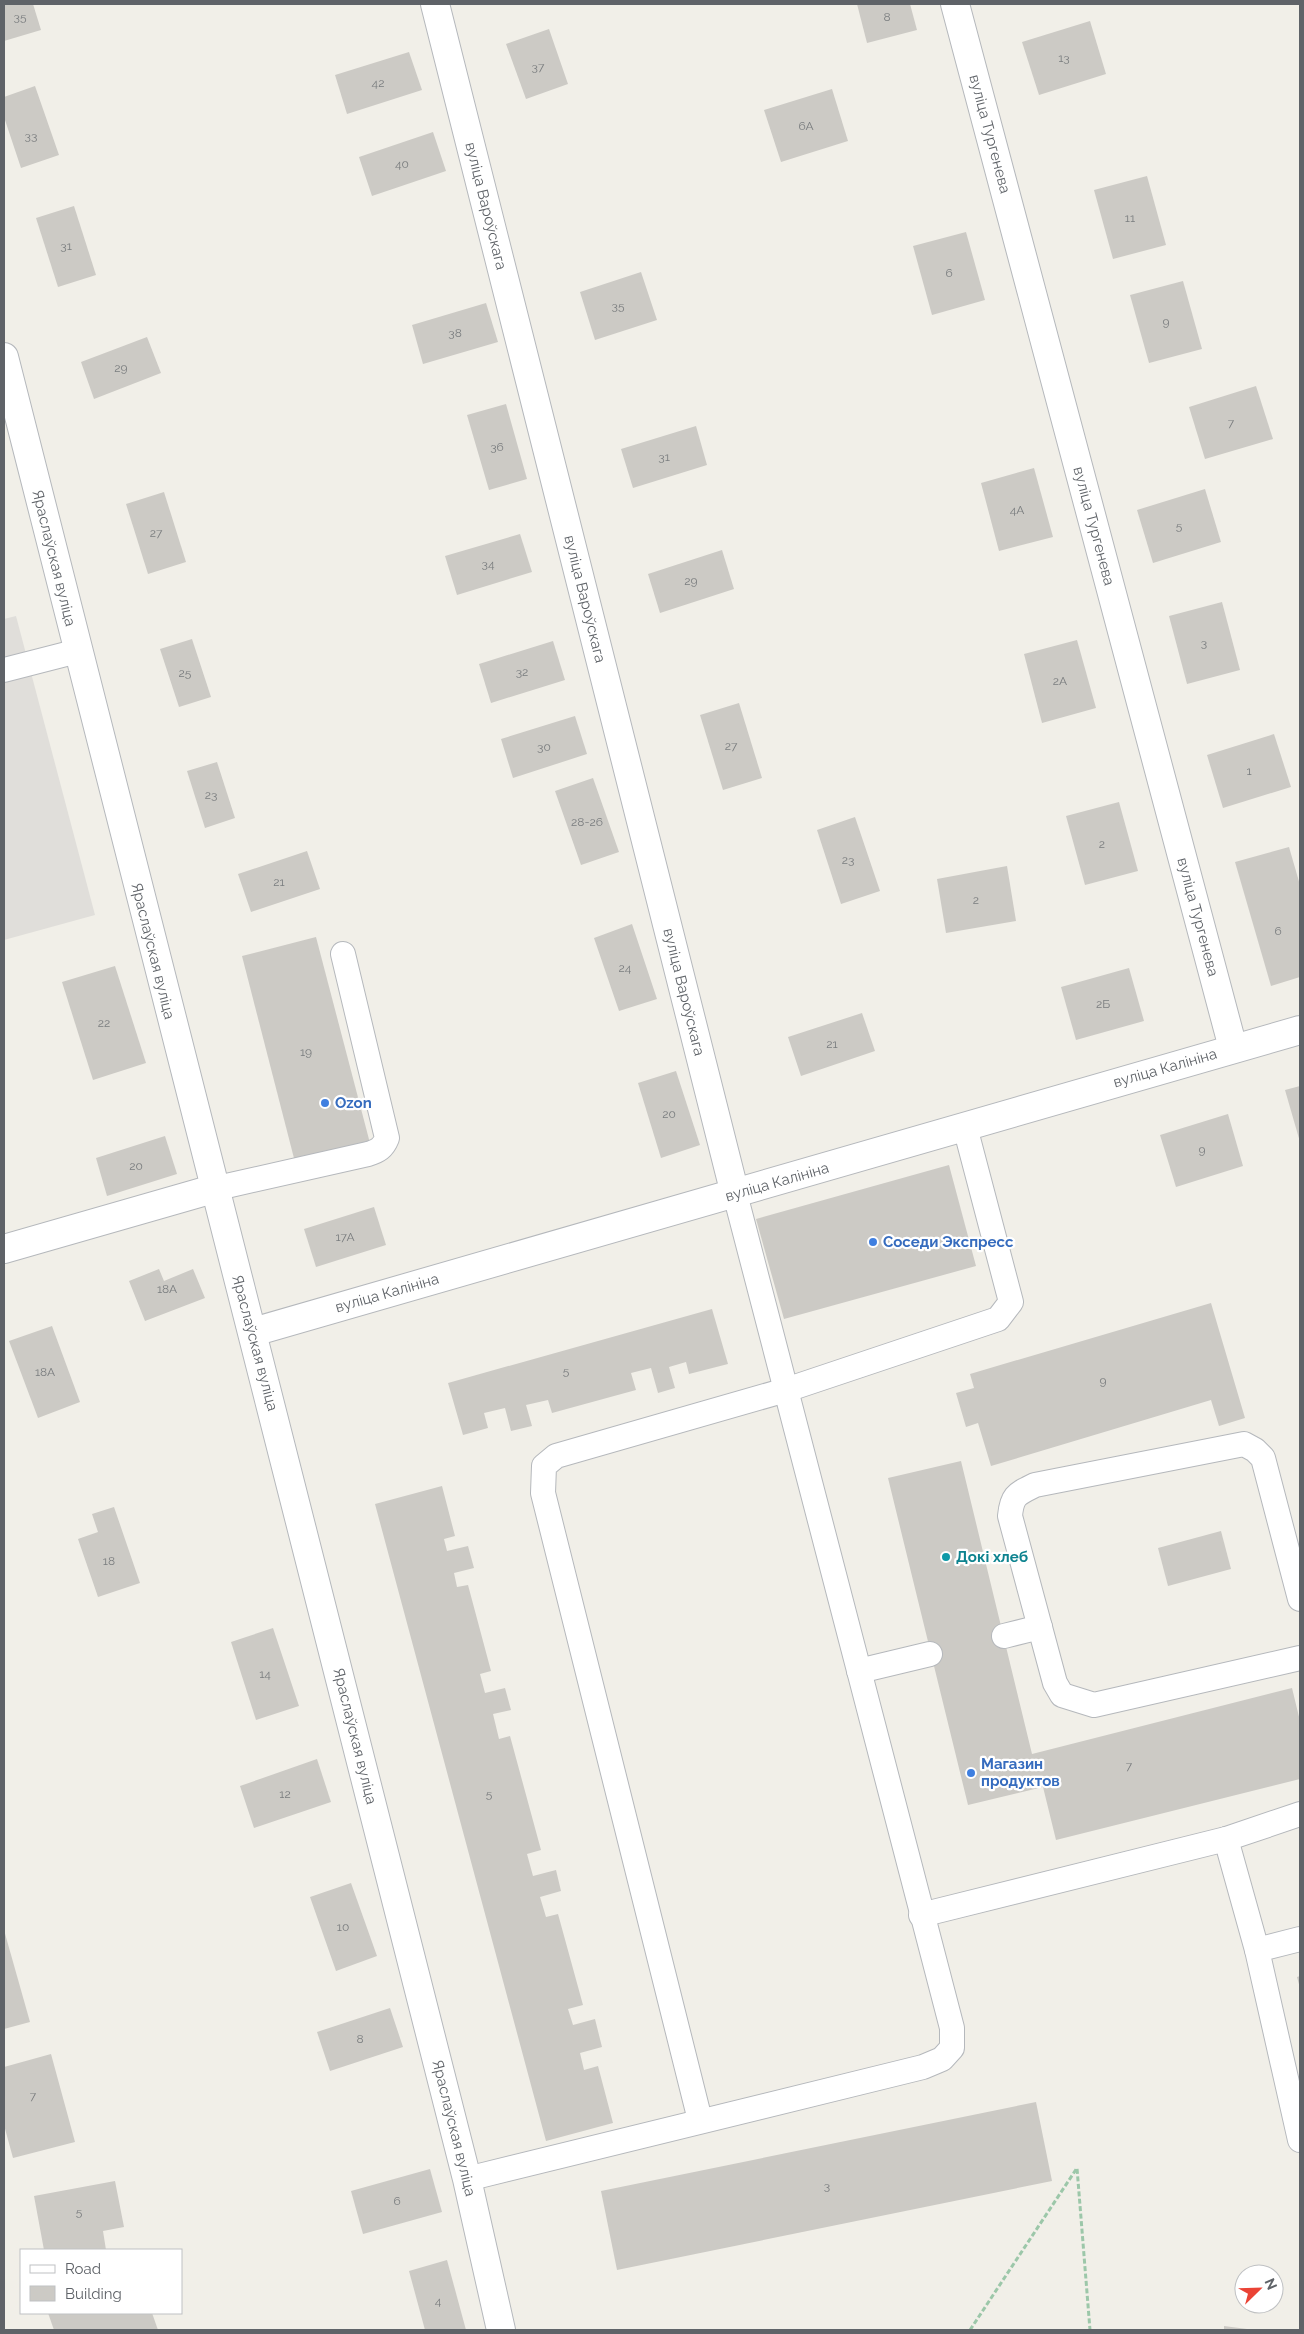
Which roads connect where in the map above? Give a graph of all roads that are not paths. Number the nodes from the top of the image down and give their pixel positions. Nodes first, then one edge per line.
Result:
1 (435, 4) edge
2 (955, 4) edge
3 (4, 358) edge
4 (78, 651) junction
5 (4, 670) edge
6 (343, 954) dead end
7 (1300, 1030) edge
8 (1233, 1048) junction
9 (965, 1127) junction
10 (213, 1189) junction
11 (735, 1194) junction
12 (4, 1249) edge
13 (253, 1332) junction
14 (786, 1390) junction
15 (1300, 1599) edge
16 (1040, 1626) junction
17 (1004, 1636) dead end
18 (930, 1654) dead end
19 (1300, 1658) edge
20 (859, 1671) junction
21 (1300, 1814) edge
22 (1226, 1839) junction
23 (921, 1915) junction
24 (1300, 1939) edge
25 (1257, 1950) junction
26 (700, 2120) junction
27 (1300, 2140) edge
28 (467, 2178) junction
29 (501, 2330) edge

1 - 11 street, вуліца Вароўскага
2 - 8 street, вуліца Тургенева
3 - 4 street, Яраслаўская вуліца
4 - 5 lane
4 - 10 street, Яраслаўская вуліца
6 - 10 lane
7 - 8 street, вуліца Калініна
8 - 9 street, вуліца Калініна
9 - 11 street, вуліца Калініна
9 - 14 lane
10 - 12 street
10 - 13 street, Яраслаўская вуліца
11 - 13 street, вуліца Калініна
11 - 14 lane
13 - 28 street, Яраслаўская вуліца
14 - 20 lane
14 - 26 lane
15 - 16 lane
16 - 17 lane
16 - 19 lane
18 - 20 lane
20 - 23 lane
21 - 22 lane
22 - 23 lane
22 - 25 lane
23 - 26 lane
24 - 25 lane
25 - 27 lane
26 - 28 lane
28 - 29 street, Яраслаўская вуліца

